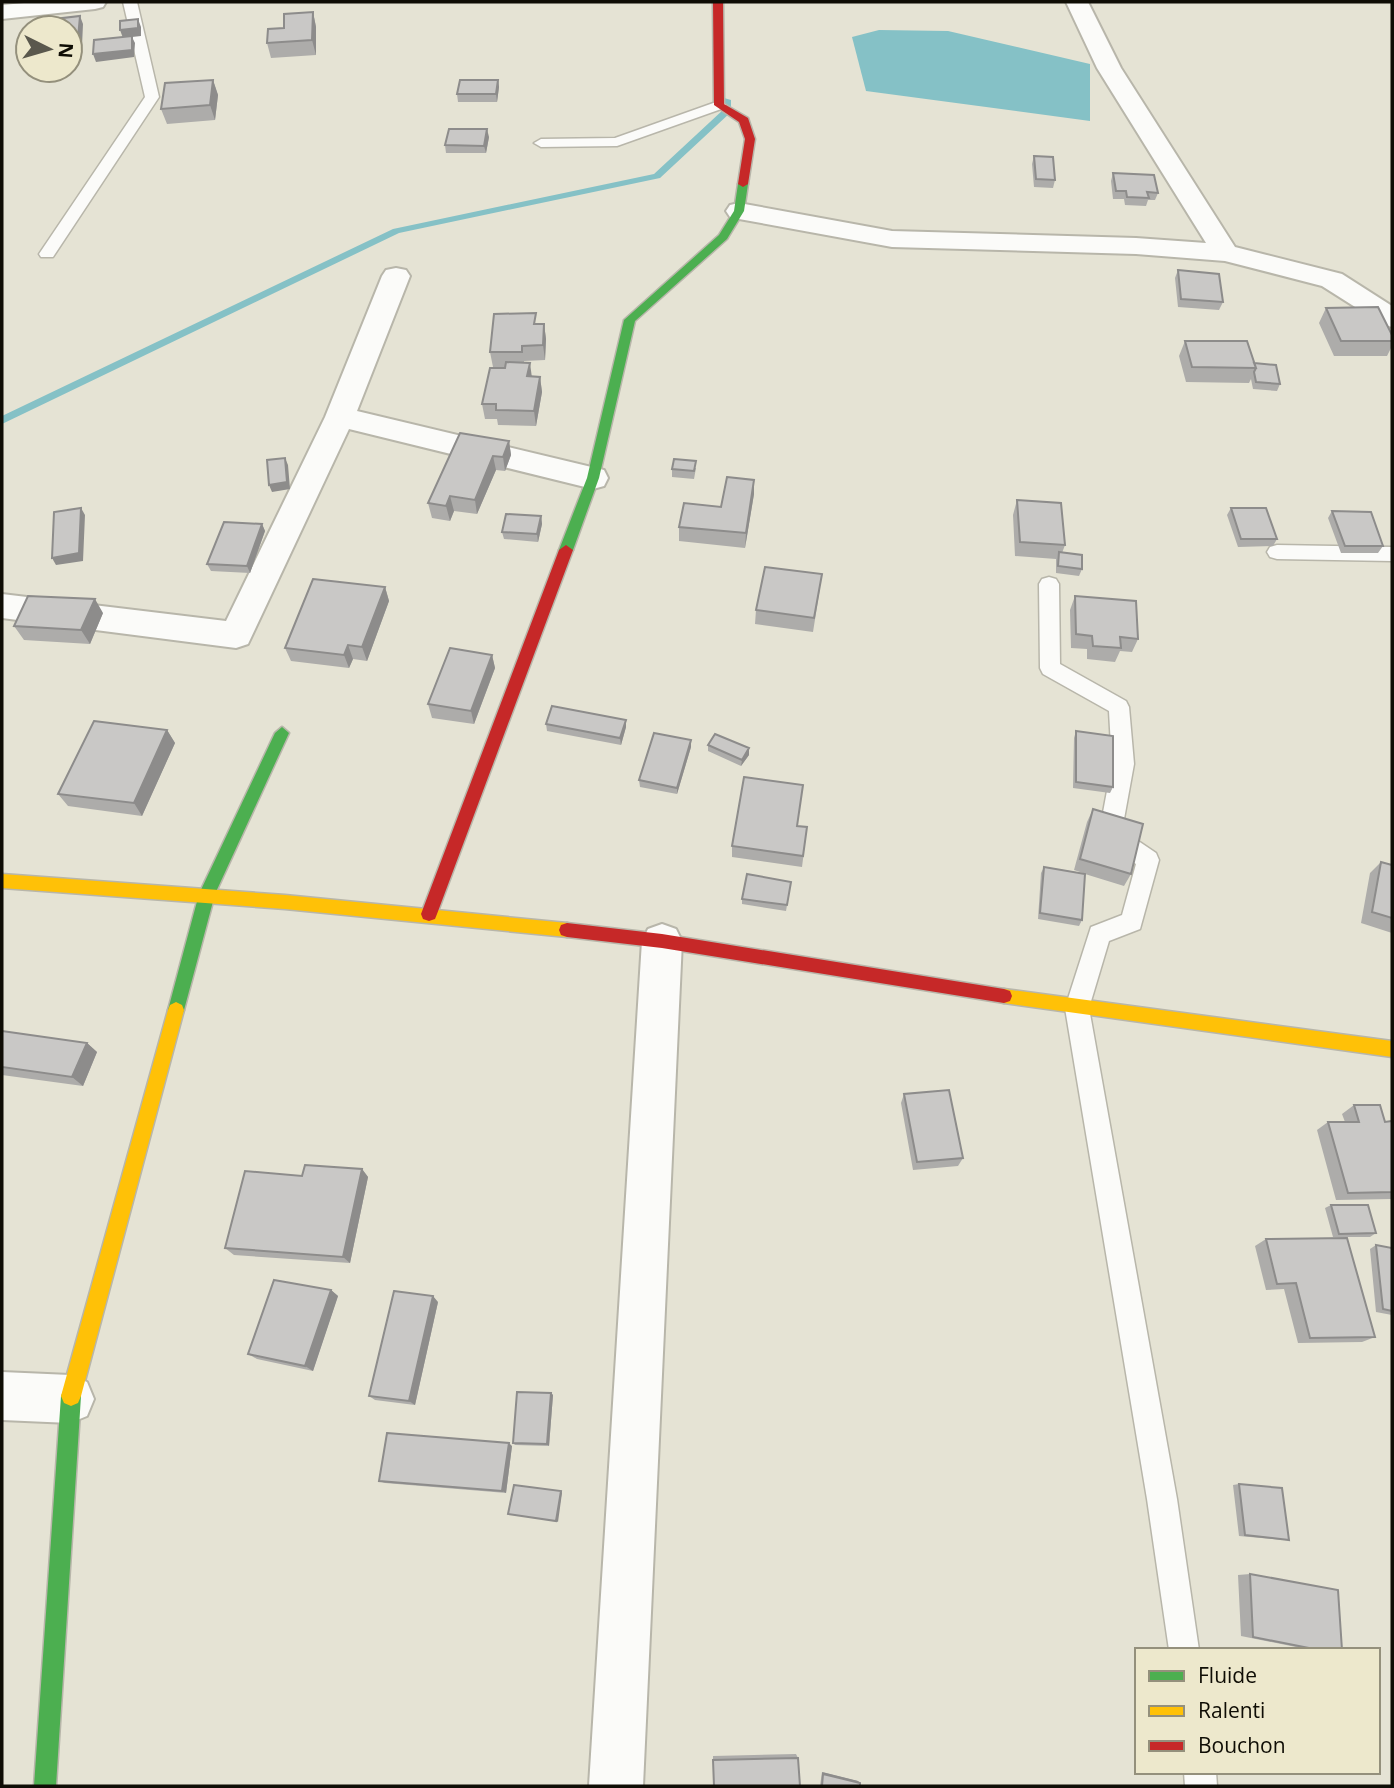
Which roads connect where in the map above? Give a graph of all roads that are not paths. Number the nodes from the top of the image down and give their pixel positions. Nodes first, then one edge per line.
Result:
1 (95, 2) edge
2 (130, 2) edge
3 (718, 2) edge
4 (1077, 2) edge
5 (2, 12) edge
6 (719, 105) junction
7 (541, 144) dead end
8 (739, 211) junction
9 (1225, 253) junction
10 (47, 254) dead end
11 (396, 276) dead end
12 (1392, 317) edge
13 (340, 417) junction
14 (593, 478) junction
15 (1277, 552) edge
16 (1392, 554) edge
17 (1049, 584) dead end
18 (2, 606) edge
19 (282, 733) dead end
20 (2, 881) edge
21 (207, 894) junction
22 (429, 914) junction
23 (662, 941) junction
24 (1077, 1008) junction
25 (1392, 1049) edge
26 (2, 1396) edge
27 (70, 1399) junction
28 (1184, 1648) edge
29 (45, 1786) edge
30 (616, 1786) edge

1 - 5 street
2 - 10 lane
3 - 6 street
4 - 9 street
6 - 7 lane
6 - 8 street
8 - 9 street
8 - 14 street
9 - 12 street
11 - 13 street
13 - 14 street
13 - 18 street
14 - 22 street
15 - 16 lane
17 - 24 lane
19 - 21 street
20 - 21 street
21 - 22 street
21 - 27 street
22 - 23 street
23 - 24 street
23 - 30 street
24 - 25 street
24 - 28 lane
26 - 27 street
27 - 29 street

